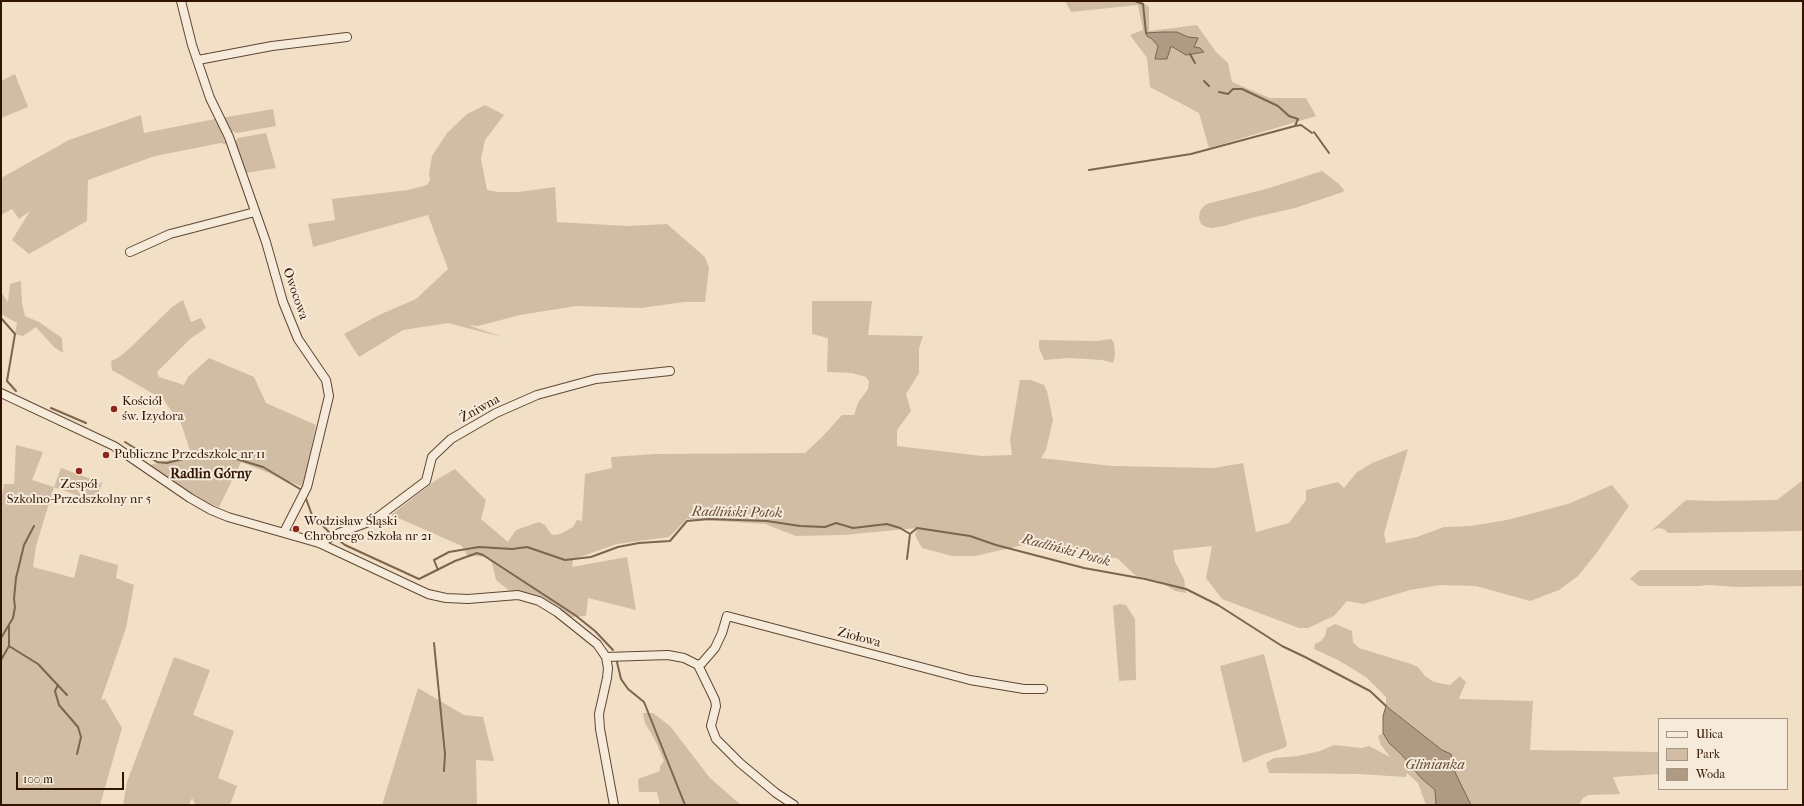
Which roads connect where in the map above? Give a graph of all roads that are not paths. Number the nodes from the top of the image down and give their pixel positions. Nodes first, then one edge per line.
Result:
1 (181, 1) edge
2 (347, 37) dead end
3 (198, 60) junction
4 (255, 212) junction
5 (130, 252) dead end
6 (670, 371) dead end
7 (1, 393) edge
8 (284, 532) junction
9 (319, 543) junction
10 (606, 657) junction
11 (698, 665) junction
12 (1043, 689) dead end
13 (614, 805) edge
14 (794, 805) edge

1 - 3 street, Owocowa
2 - 3 street
3 - 4 street, Owocowa
4 - 5 street
4 - 8 street, Owocowa
6 - 9 street, Żniwna
7 - 8 street
8 - 9 street
9 - 10 street
10 - 11 street
10 - 13 street
11 - 12 street, Ziołowa
11 - 14 street

